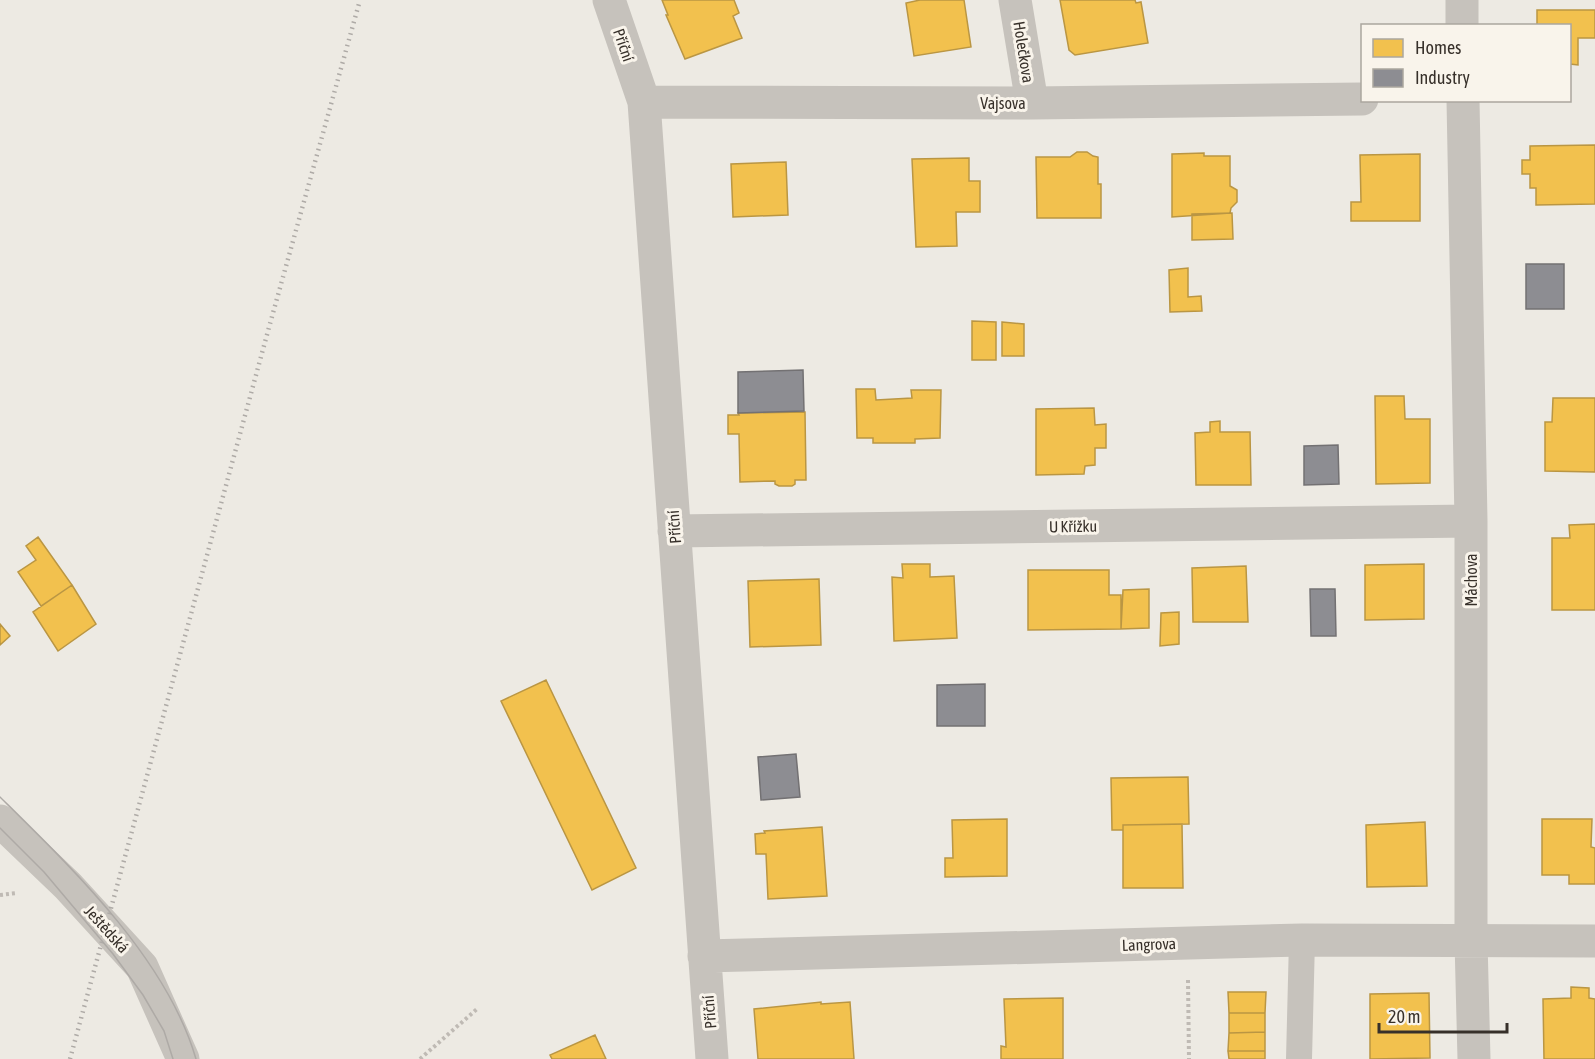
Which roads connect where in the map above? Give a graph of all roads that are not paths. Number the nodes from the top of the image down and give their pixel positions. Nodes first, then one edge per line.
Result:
1 (609, 0) edge
2 (1015, 0) edge
3 (1462, 0) edge
4 (1462, 24) edge
5 (1361, 99) edge
6 (644, 102) junction
7 (1463, 102) edge
8 (1032, 103) junction
9 (1471, 521) junction
10 (674, 531) junction
11 (0, 821) edge
12 (1302, 940) junction
13 (1595, 940) edge
14 (1471, 941) junction
15 (704, 956) junction
16 (183, 1059) edge
17 (712, 1059) edge
18 (1299, 1059) edge
19 (1474, 1059) edge

1 - 6 street, Příční
2 - 8 street, Holečkova
3 - 4 street
5 - 8 street, Vajsova
6 - 8 street, Vajsova
6 - 10 street, Příční
7 - 9 street, Máchova
9 - 10 street, U Křížku
9 - 14 street, Máchova
10 - 15 street, Příční
11 - 16 street, Ještědská
12 - 14 street, Langrova
12 - 15 street, Langrova
12 - 18 lane
13 - 14 street, Langrova
14 - 19 street, Máchova
15 - 17 street, Příční

